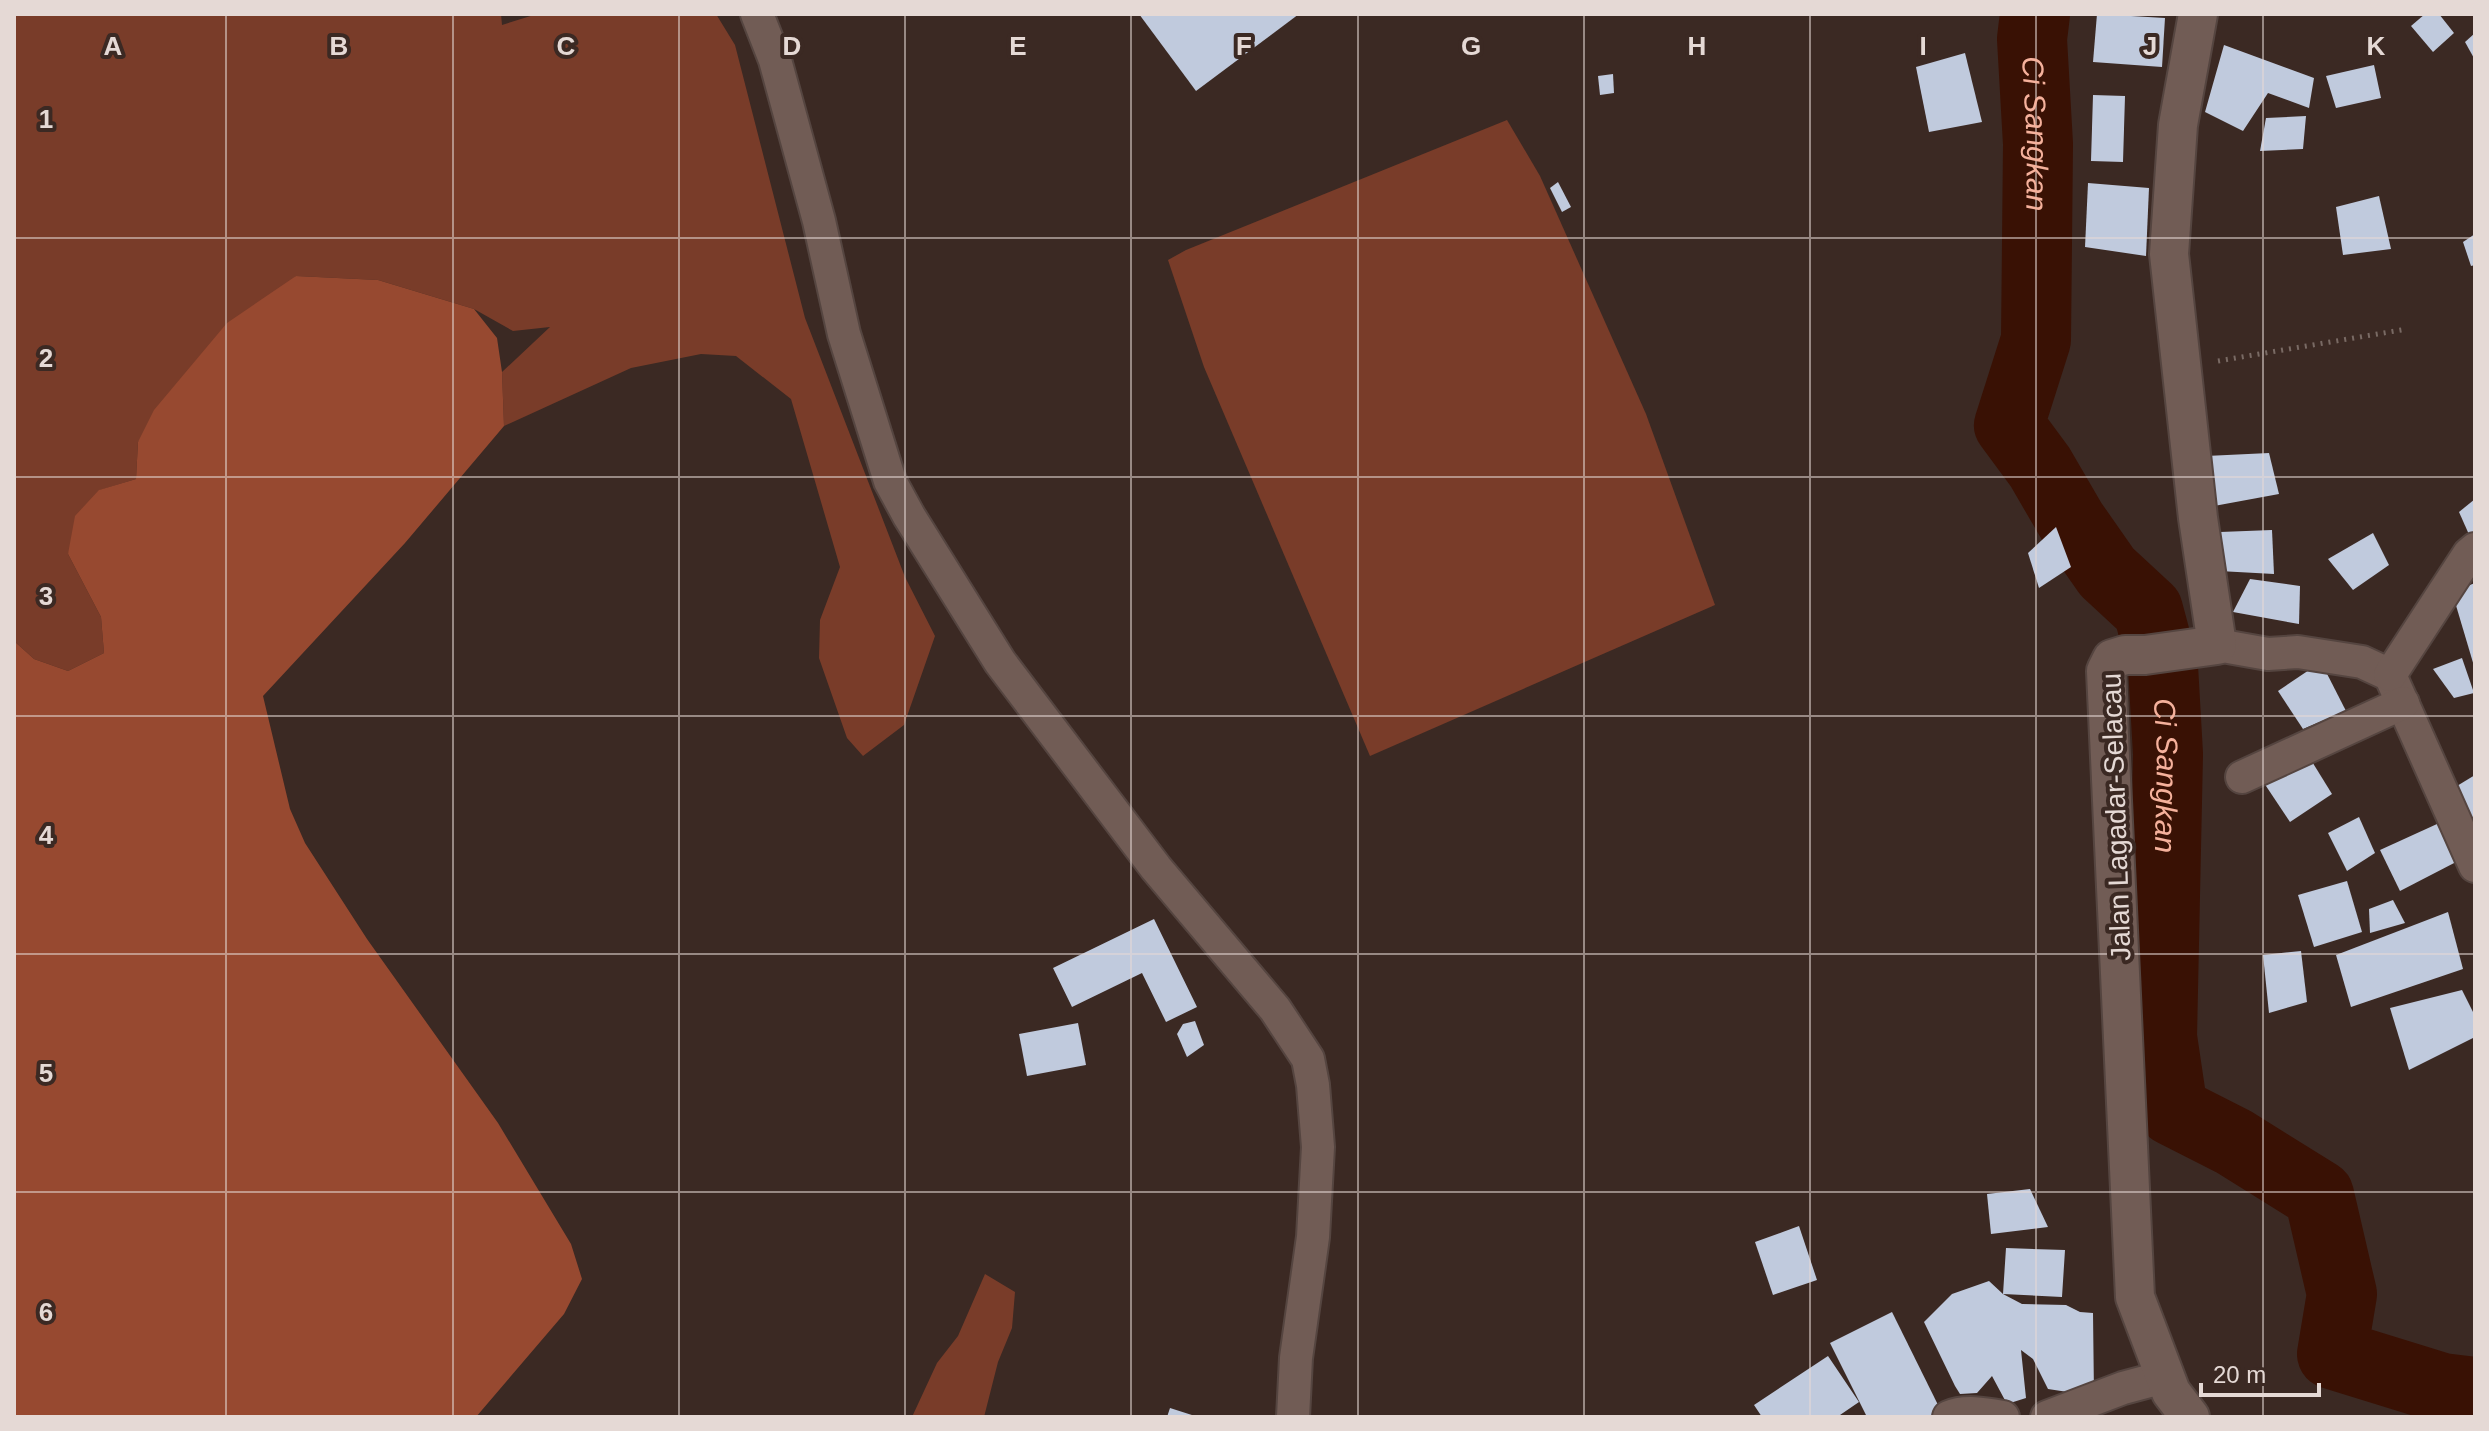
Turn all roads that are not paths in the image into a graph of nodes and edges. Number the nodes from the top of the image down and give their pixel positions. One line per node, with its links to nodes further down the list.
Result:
1 (757, 14): 9 (street)
2 (2198, 14): 4 (street)
3 (2475, 549): 5 (street)
4 (2210, 646): 5 (street); 8 (street, Jalan Lagadar-Selacau)
5 (2397, 689): 6 (street); 7 (street)
6 (2242, 777)
7 (2475, 866)
8 (2145, 1382): 12 (street); 13 (street, Jalan Lagadar-Selacau)
9 (1293, 1417)
10 (1949, 1417): 11 (street)
11 (2003, 1417)
12 (2047, 1417)
13 (2190, 1417)

